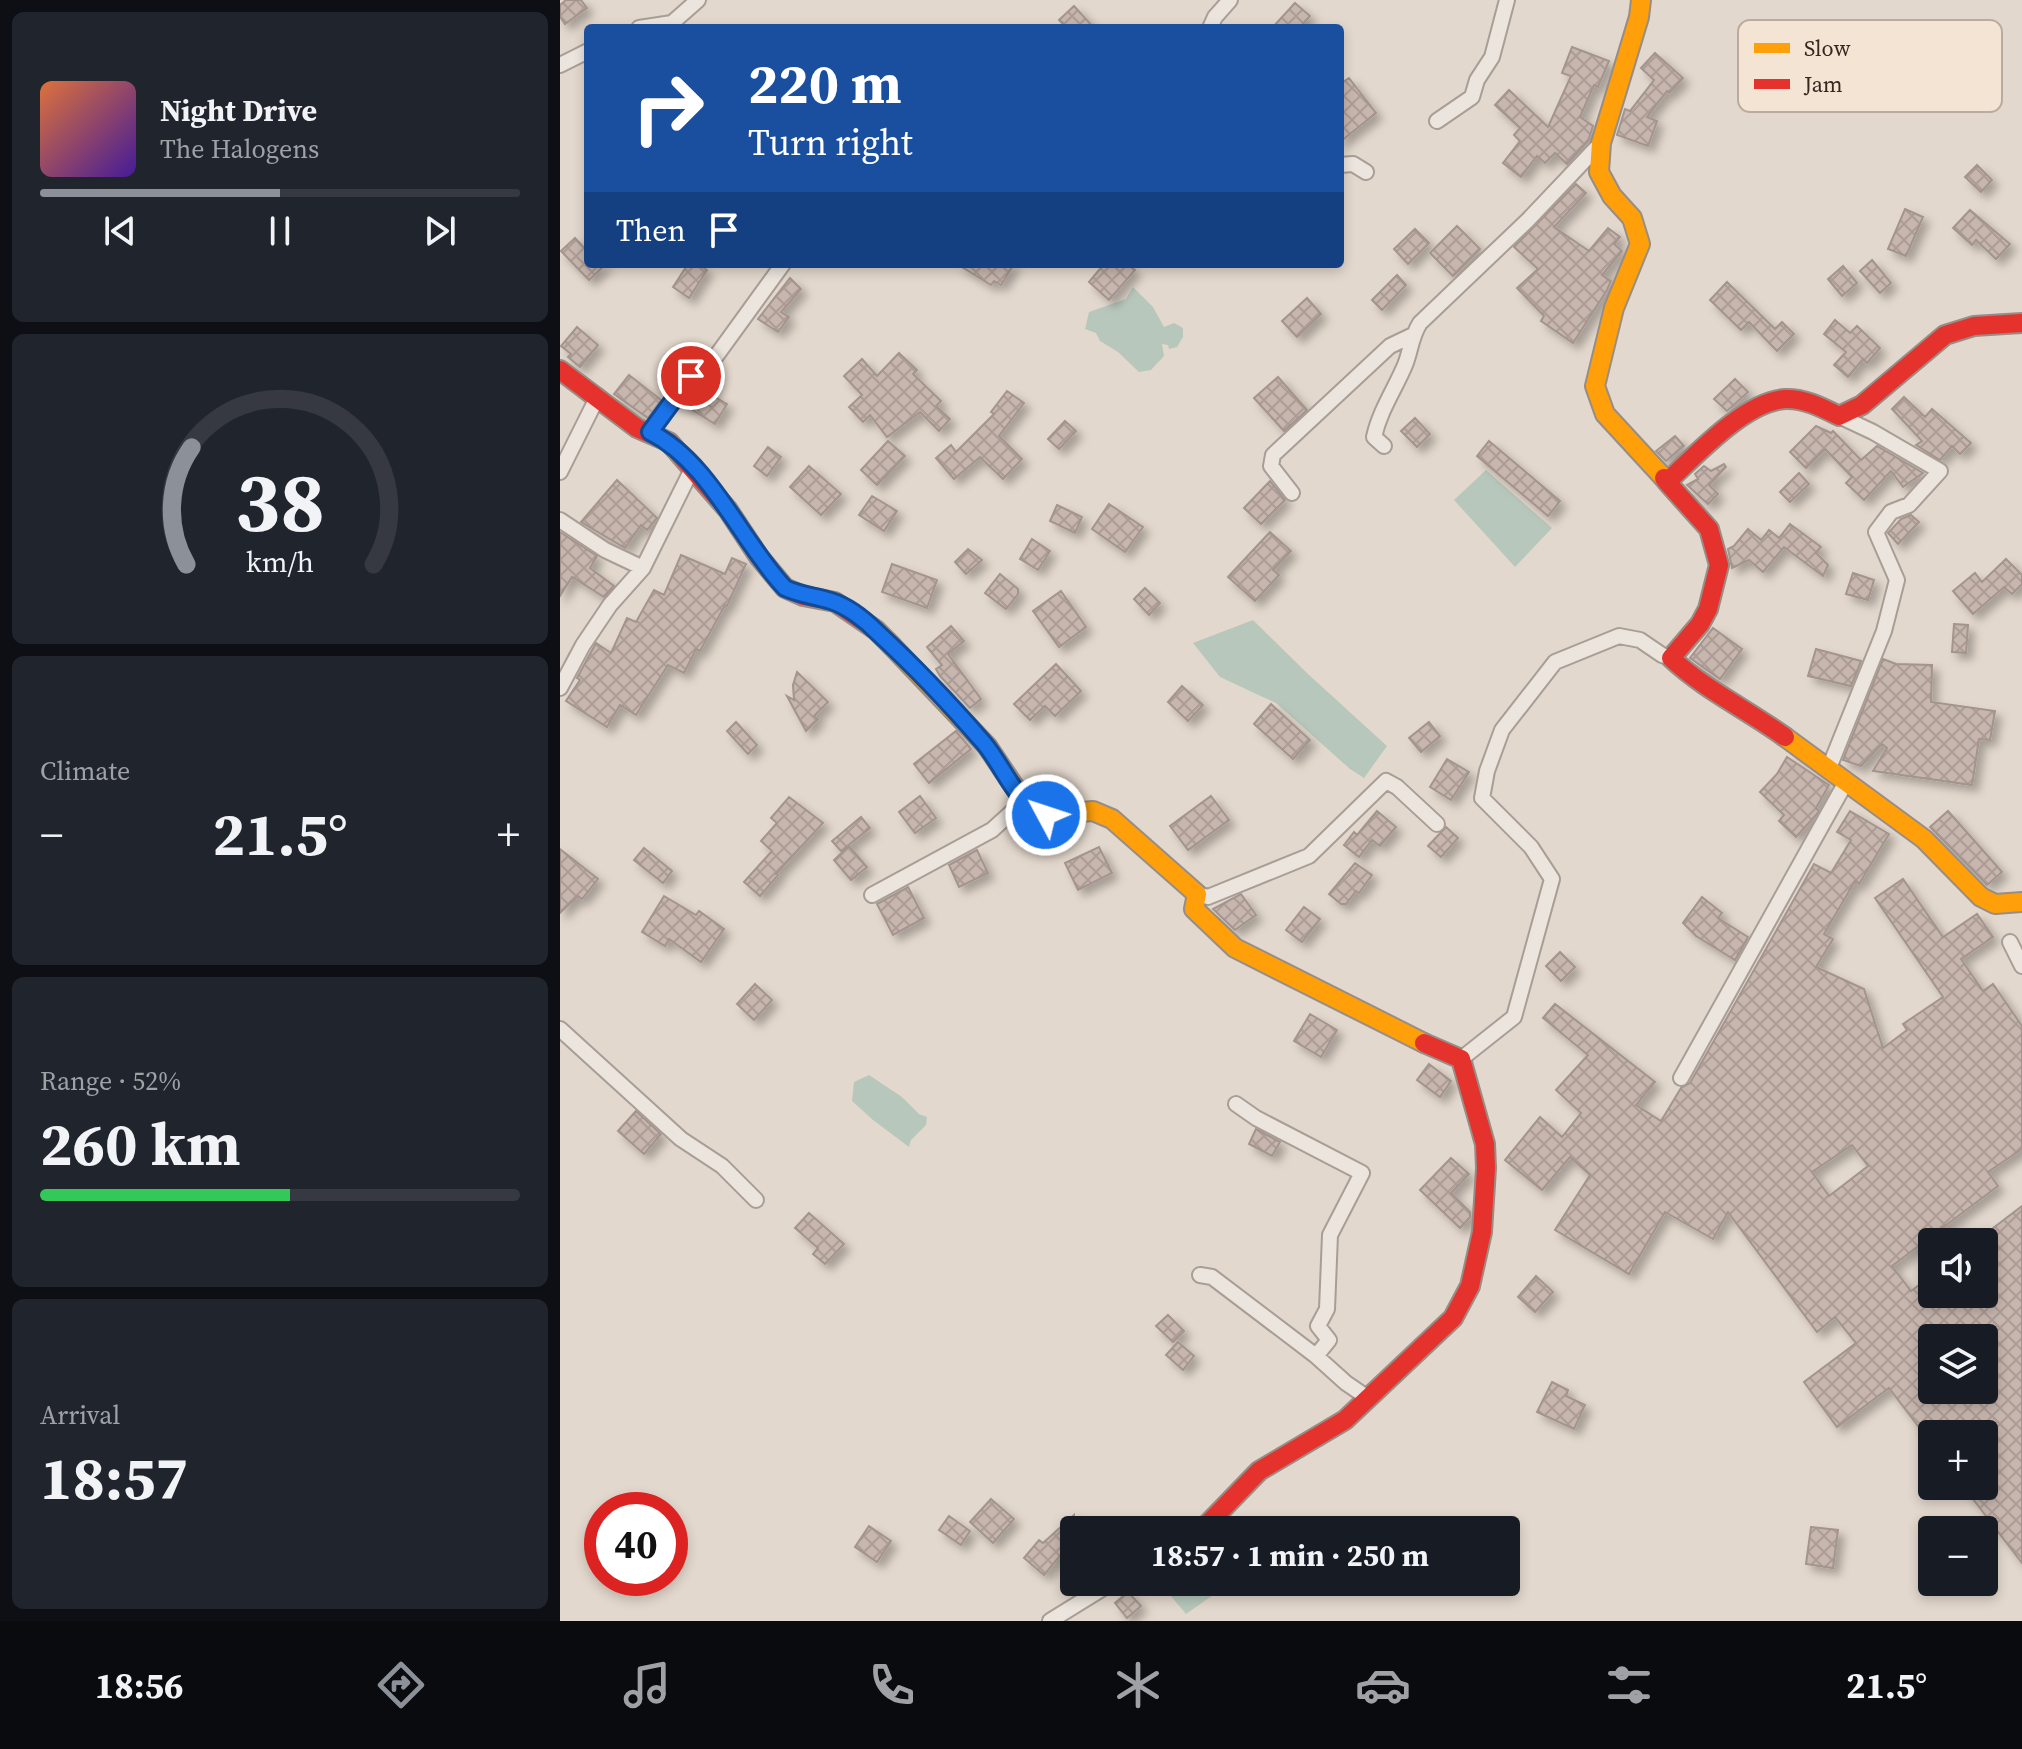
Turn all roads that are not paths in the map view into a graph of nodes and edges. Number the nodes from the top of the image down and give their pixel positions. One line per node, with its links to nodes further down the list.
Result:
1 (698, 0): 5 (street)
2 (1230, 0): 6 (street)
3 (1507, 0): 9 (street)
4 (1641, 0): 10 (street)
5 (665, 24)
6 (1212, 24)
7 (584, 53): 8 (street)
8 (560, 65)
9 (1437, 121)
10 (1601, 143): 15 (street); 23 (street)
11 (1344, 165): 12 (street)
12 (1366, 172)
13 (780, 268): 19 (street)
14 (2022, 323): 18 (street)
15 (1411, 336): 20 (street); 24 (street)
16 (560, 370): 17 (street)
17 (598, 396): 19 (street); 22 (street)
18 (1839, 416): 23 (street); 29 (street)
19 (650, 432): 21 (street)
20 (1384, 446)
21 (693, 467): 26 (street); 31 (street)
22 (560, 472)
23 (1667, 482): 27 (street)
24 (1292, 493)
25 (560, 520): 26 (street)
26 (643, 568): 28 (street)
27 (1671, 658): 29 (street); 39 (street)
28 (560, 688)
29 (1829, 768): 30 (street)
30 (1846, 782): 35 (street); 40 (street)
31 (1024, 801): 33 (street); 34 (street)
32 (1437, 824): 33 (street)
33 (1197, 894): 39 (street)
34 (872, 895)
35 (2022, 902)
36 (2010, 942): 37 (street)
37 (2022, 966)
38 (560, 1029): 42 (street)
39 (1461, 1059): 45 (street)
40 (1681, 1078)
41 (1236, 1104): 44 (street)
42 (756, 1200)
43 (1200, 1275): 44 (street)
44 (1316, 1356): 45 (street)
45 (1368, 1398): 46 (street)
46 (1216, 1516)
47 (1090, 1596): 48 (street)
48 (1050, 1621)

